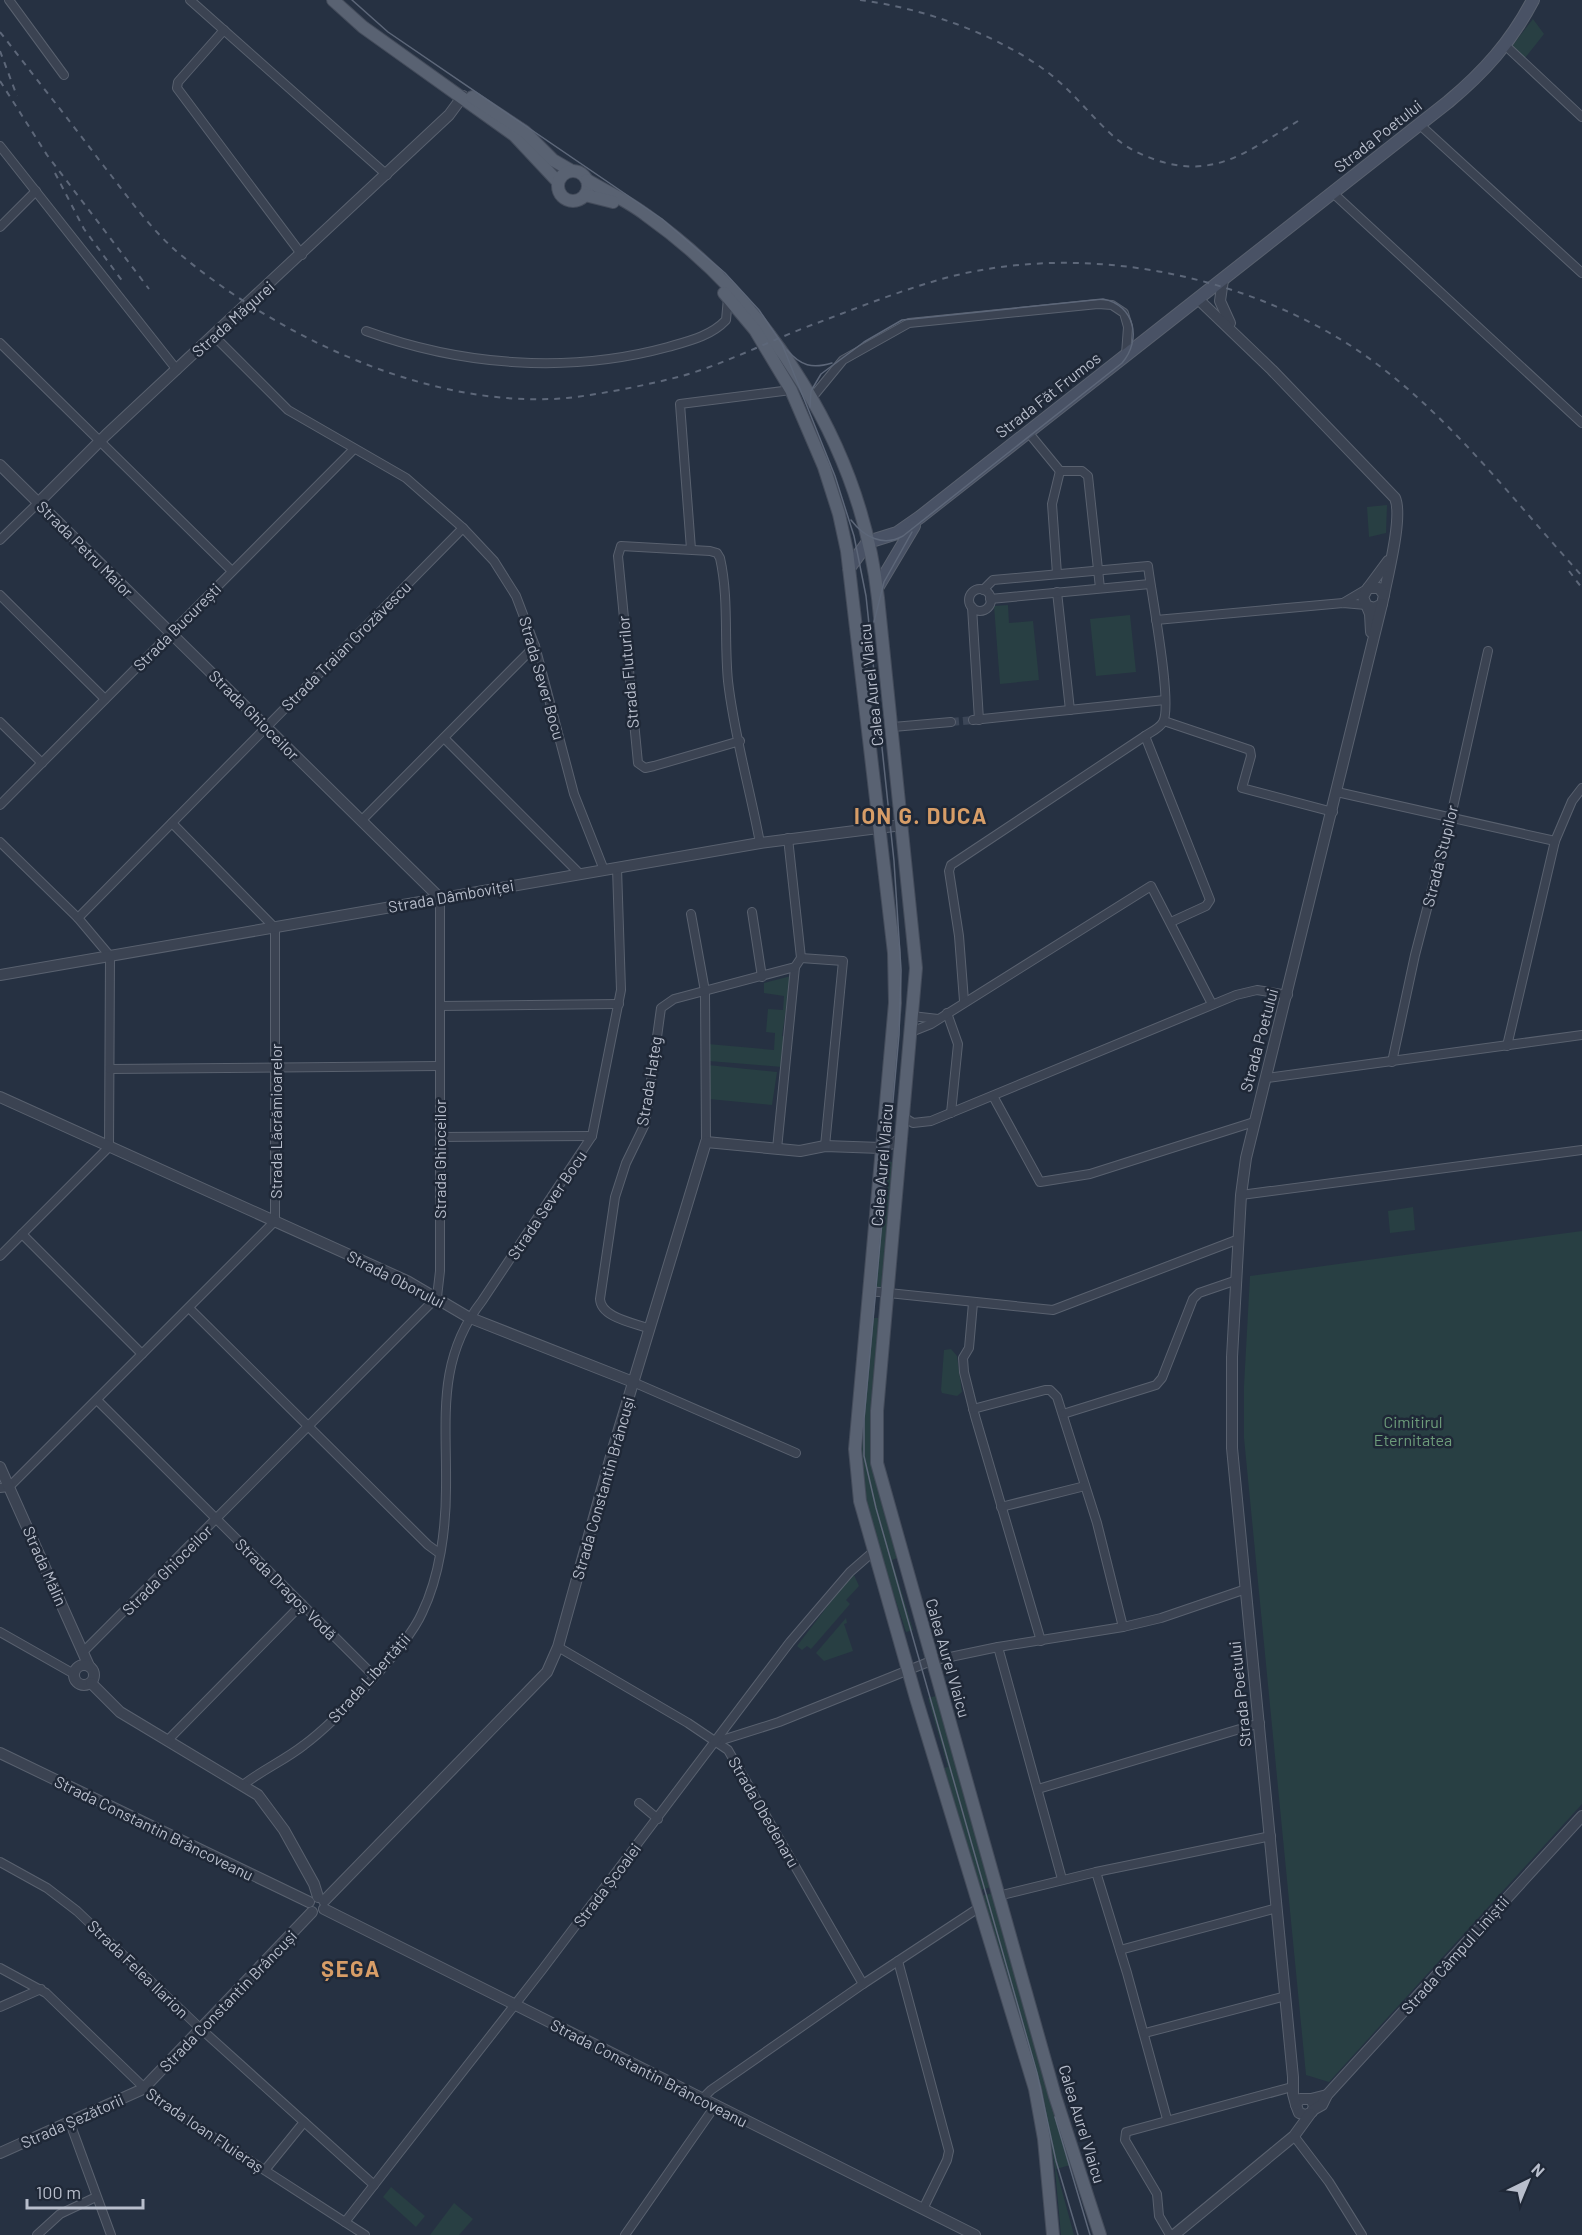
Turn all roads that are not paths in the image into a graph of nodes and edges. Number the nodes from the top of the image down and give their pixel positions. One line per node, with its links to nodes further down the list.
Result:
1 (9, 0): 7 (street)
2 (190, 0): 5 (street)
3 (1533, 0): 6 (main road, Strada Poetului)
4 (341, 3): 8 (main road, Calea Aurel Vlaicu)
5 (224, 30): 13 (street); 20 (street)
6 (1506, 46): 9 (street); 10 (main road, Strada Poetului)
7 (64, 75)
8 (463, 96): 12 (main road, Calea Aurel Vlaicu); 13 (street, Strada Măgurei); 15 (main road, Calea Aurel Vlaicu)
9 (1582, 117)
10 (1420, 125): 17 (main road, Strada Poetului); 21 (street)
11 (0, 146): 16 (street)
12 (572, 171): 14 (main road, Calea Aurel Vlaicu); 15 (main road)
13 (387, 175): 20 (street, Strada Măgurei)
14 (587, 180): 18 (main road); 34 (main road, Calea Aurel Vlaicu)
15 (558, 182): 18 (main road, Calea Aurel Vlaicu)
16 (36, 191): 19 (street); 32 (street)
17 (1333, 192): 22 (main road, Strada Poetului); 35 (street)
18 (585, 195): 23 (main road, Calea Aurel Vlaicu)
19 (0, 227)
20 (302, 255): 28 (street, Strada Măgurei)
21 (1582, 273)
22 (1223, 280): 24 (main road, Strada Poetului); 29 (street, Strada Poetului)
23 (728, 298): 25 (street); 26 (main road, Calea Aurel Vlaicu)
24 (1198, 299): 29 (street, Strada Poetului); 31 (main road, Strada Făt Frumos)
25 (726, 320): 26 (street); 27 (street)
26 (747, 320): 33 (main road, Calea Aurel Vlaicu)
27 (366, 331)
28 (214, 336): 32 (street, Strada Măgurei); 38 (street, Strada Sever Bocu)
29 (1240, 338): 47 (street, Strada Poetului)
30 (0, 343): 37 (street)
31 (1126, 354): 34 (street); 36 (main road, Strada Făt Frumos)
32 (177, 370): 37 (street, Strada Măgurei)
33 (791, 390): 46 (street); 48 (main road, Calea Aurel Vlaicu)
34 (811, 399): 45 (main road, Calea Aurel Vlaicu)
35 (1582, 423)
36 (1028, 432): 40 (street); 42 (main road, Strada Făt Frumos)
37 (100, 441): 41 (street, Strada Măgurei); 50 (street)
38 (354, 449): 43 (street, Strada Sever Bocu); 50 (street, Strada București)
39 (0, 465): 41 (street, Strada Petru Maior)
40 (1060, 471): 49 (street); 51 (street)
41 (38, 503): 44 (street, Strada Măgurei); 65 (street, Strada Petru Maior)
42 (920, 517): 45 (main road, Strada Făt Frumos); 53 (main road, Strada Făt Frumos)
43 (463, 528): 67 (street, Strada Sever Bocu); 75 (street, Strada Traian Grozăvescu)
44 (0, 540)
45 (868, 542): 48 (main road); 53 (main road, Calea Aurel Vlaicu)
46 (691, 549): 79 (street, Strada Fluturilor); 79 (street, Strada Fluturilor)
47 (1390, 558): 55 (street, Strada Poetului); 60 (street, Strada Poetului)
48 (849, 568): 89 (main road, Calea Aurel Vlaicu)
49 (1098, 570): 51 (street); 52 (street); 54 (street)
50 (232, 571): 65 (street, Strada București)
51 (1058, 574): 56 (street)
52 (1150, 584): 54 (street); 64 (street)
53 (877, 588): 76 (main road, Calea Aurel Vlaicu)
54 (1100, 588): 57 (street)
55 (1367, 589): 60 (street); 61 (street); 62 (street, Strada Poetului)
56 (983, 590): 59 (street); 63 (street)
57 (1057, 592): 59 (street); 71 (street)
58 (0, 595): 69 (street)
59 (990, 598): 63 (street)
60 (1383, 600): 62 (street); 66 (street, Strada Poetului)
61 (1343, 603): 62 (street); 64 (street)
62 (1367, 606): 66 (street, Strada Poetului)
63 (972, 607): 71 (street)
64 (1156, 620): 70 (street)
65 (171, 633): 69 (street, Strada București); 75 (street, Strada Ghioceilor)
66 (1372, 642): 82 (street, Strada Poetului)
67 (535, 646): 78 (street); 95 (street, Strada Sever Bocu)
68 (1488, 651): 85 (street, Strada Stupilor)
69 (105, 699): 80 (street, Strada București)
70 (1164, 700): 71 (street); 72 (street)
71 (1070, 710)
72 (1164, 721): 77 (street); 84 (street)
73 (0, 722): 80 (street)
74 (951, 722): 76 (street)
75 (267, 727): 86 (street, Strada Ghioceilor); 87 (street, Strada Traian Grozăvescu)
76 (893, 727): 88 (main road, Calea Aurel Vlaicu)
77 (1145, 736): 101 (street); 110 (street)
78 (444, 738): 86 (street); 96 (street)
79 (740, 741): 93 (street)
80 (42, 763): 83 (street, Strada București)
81 (1582, 788): 91 (street)
82 (1337, 792): 84 (street, Strada Poetului); 85 (street)
83 (0, 806)
84 (1333, 812): 109 (street, Strada Poetului)
85 (1451, 816): 91 (street); 120 (street, Strada Stupilor)
86 (361, 821): 97 (street, Strada Ghioceilor)
87 (172, 823): 100 (street, Strada Traian Grozăvescu); 102 (street)
88 (902, 825): 89 (street, Strada Dâmboviței); 115 (main road, Calea Aurel Vlaicu)
89 (878, 827): 90 (street, Strada Dâmboviței); 137 (main road, Calea Aurel Vlaicu)
90 (788, 838): 93 (street, Strada Dâmboviței); 104 (street)
91 (1555, 840): 119 (street)
92 (0, 842): 100 (street)
93 (760, 843): 94 (street, Strada Dâmboviței)
94 (617, 868): 95 (street, Strada Dâmboviței); 111 (street, Strada Sever Bocu)
95 (604, 870): 96 (street, Strada Dâmboviței)
96 (580, 874): 97 (street, Strada Dâmboviței)
97 (440, 898): 102 (street, Strada Dâmboviței); 113 (street, Strada Ghioceilor)
98 (752, 912): 107 (street)
99 (691, 914): 108 (street, Strada Constantin Brâncuși)
100 (78, 918): 103 (street)
101 (1171, 922): 110 (street); 112 (street)
102 (275, 928): 103 (street, Strada Dâmboviței); 123 (street, Strada Lăcrămioarelor)
103 (110, 956): 106 (street, Strada Dâmboviței); 122 (street)
104 (801, 958): 105 (street); 135 (street)
105 (795, 968): 107 (street, Strada Hațeg); 138 (street)
106 (0, 975)
107 (762, 977): 108 (street, Strada Hațeg)
108 (705, 991): 134 (street, Strada Constantin Brâncuși); 152 (street, Strada Hațeg)
109 (1288, 995): 112 (street); 124 (street, Strada Poetului)
110 (964, 1001): 114 (street)
111 (619, 1004): 113 (street); 131 (street, Strada Sever Bocu)
112 (1212, 1004): 125 (street)
113 (440, 1006): 121 (street, Strada Ghioceilor)
114 (947, 1013): 116 (street); 127 (street)
115 (912, 1016): 116 (street); 117 (main road, Calea Aurel Vlaicu)
116 (938, 1019): 117 (street)
117 (911, 1032): 128 (main road, Calea Aurel Vlaicu)
118 (1582, 1035): 119 (street)
119 (1507, 1046): 120 (street)
120 (1392, 1062): 124 (street)
121 (439, 1066): 123 (street); 132 (street, Strada Ghioceilor)
122 (110, 1069): 123 (street); 136 (street)
123 (277, 1069): 141 (street, Strada Lăcrămioarelor)
124 (1267, 1078): 130 (street, Strada Poetului)
125 (993, 1096): 127 (street); 130 (street)
126 (0, 1097): 136 (street, Strada Oborului)
127 (951, 1113): 129 (street)
128 (902, 1116): 129 (street); 133 (main road, Calea Aurel Vlaicu)
129 (931, 1121): 133 (street)
130 (1254, 1122): 140 (street, Strada Poetului)
131 (592, 1136): 132 (street); 151 (street, Strada Sever Bocu)
132 (440, 1137): 148 (street, Strada Ghioceilor)
133 (900, 1140): 137 (street); 147 (main road, Calea Aurel Vlaicu)
134 (706, 1142): 138 (street); 152 (street, Strada Constantin Brâncuși)
135 (825, 1146): 137 (street); 138 (street)
136 (109, 1147): 141 (street, Strada Oborului); 142 (street)
137 (881, 1148): 146 (main road, Calea Aurel Vlaicu)
138 (777, 1149)
139 (1582, 1150): 140 (street)
140 (1241, 1195): 143 (street, Strada Poetului)
141 (275, 1221): 148 (street, Strada Oborului); 150 (street, Strada Lăcrămioarelor)
142 (22, 1234): 144 (street); 153 (street)
143 (1239, 1239): 145 (street, Strada Poetului); 149 (street)
144 (0, 1256)
145 (1237, 1280): 157 (street); 167 (street, Strada Poetului)
146 (869, 1291): 147 (street); 165 (main road, Calea Aurel Vlaicu)
147 (887, 1293): 149 (street); 175 (main road, Calea Aurel Vlaicu)
148 (437, 1297): 151 (street, Strada Oborului); 158 (street, Strada Ghioceilor)
149 (973, 1303): 156 (street)
150 (189, 1308): 153 (street, Strada Lăcrămioarelor); 158 (street)
151 (468, 1317): 154 (street, Strada Oborului); 166 (street, Strada Libertății)
152 (651, 1329): 154 (street, Strada Constantin Brâncuși)
153 (142, 1354): 155 (street, Strada Lăcrămioarelor)
154 (633, 1382): 159 (street, Strada Oborului); 172 (street, Strada Constantin Brâncuși)
155 (97, 1400): 162 (street, Strada Lăcrămioarelor); 164 (street, Strada Dragoș Vodă)
156 (973, 1409): 157 (street); 163 (street)
157 (1063, 1414): 161 (street)
158 (307, 1427): 164 (street, Strada Ghioceilor); 166 (street)
159 (796, 1453)
160 (0, 1467): 162 (street, Strada Mălin)
161 (1084, 1485): 163 (street); 169 (street)
162 (5, 1487): 174 (street, Strada Mălin)
163 (1001, 1507): 171 (street)
164 (217, 1520): 168 (street, Strada Dragoș Vodă); 174 (street, Strada Ghioceilor)
165 (874, 1551): 177 (main road, Calea Aurel Vlaicu); 183 (street, Strada Școalei)
166 (439, 1553): 179 (street, Strada Libertății)
167 (1246, 1589): 169 (street); 181 (street, Strada Poetului)
168 (302, 1604): 179 (street, Strada Dragoș Vodă); 182 (street)
169 (1123, 1627): 171 (street)
170 (0, 1632): 178 (street)
171 (1041, 1641): 173 (street)
172 (558, 1647): 183 (street, Strada Obedenaru); 195 (street, Strada Constantin Brâncuși)
173 (998, 1647): 175 (street); 186 (street)
174 (84, 1651): 176 (street, Strada Mălin)
175 (931, 1661): 177 (street); 194 (main road, Calea Aurel Vlaicu)
176 (88, 1666): 178 (street); 180 (street)
177 (908, 1669): 183 (street); 196 (main road, Calea Aurel Vlaicu)
178 (74, 1674): 180 (street)
179 (374, 1676): 185 (street, Strada Libertății)
180 (91, 1683): 182 (street)
181 (1260, 1723): 186 (street); 190 (street, Strada Poetului)
182 (167, 1741): 185 (street)
183 (718, 1742): 189 (street, Strada Școalei); 201 (street, Strada Obedenaru)
184 (0, 1753): 195 (street, Strada Constantin Brâncoveanu)
185 (243, 1785): 195 (street)
186 (1038, 1789): 193 (street)
187 (639, 1803): 189 (street)
188 (1582, 1816): 211 (street, Strada Câmpul Liniștii)
189 (658, 1819): 204 (street, Strada Școalei)
190 (1271, 1836): 192 (street); 197 (street, Strada Poetului)
191 (0, 1862): 206 (street, Strada Felea Ilarion)
192 (1096, 1872): 193 (street); 198 (street)
193 (1062, 1880): 194 (street)
194 (998, 1896): 230 (main road, Calea Aurel Vlaicu)
195 (317, 1904): 204 (street, Strada Constantin Brâncoveanu); 206 (street, Strada Constantin Brâncuși)
196 (980, 1907): 199 (street); 229 (main road, Calea Aurel Vlaicu)
197 (1277, 1908): 198 (street); 203 (street, Strada Poetului)
198 (1120, 1950): 207 (street)
199 (898, 1961): 201 (street); 222 (street)
200 (0, 1968): 202 (street, Strada Ioan Fluieraș)
201 (863, 1984): 210 (street)
202 (41, 1989): 205 (street); 209 (street, Strada Ioan Fluieraș)
203 (1286, 1996): 207 (street); 208 (street, Strada Poetului)
204 (514, 2006): 210 (street, Strada Constantin Brâncoveanu); 220 (street, Strada Școalei)
205 (0, 2007)
206 (201, 2029): 209 (street, Strada Constantin Brâncuși); 215 (street, Strada Felea Ilarion)
207 (1144, 2033): 214 (street)
208 (1293, 2082): 211 (street); 213 (street, Strada Poetului); 214 (street)
209 (143, 2089): 216 (street, Strada Șezătorii); 219 (street, Strada Ioan Fluieraș)
210 (702, 2099): 212 (street, Strada Constantin Brâncoveanu)
211 (1310, 2105): 213 (street); 213 (street); 217 (street)
212 (715, 2106): 222 (street, Strada Constantin Brâncoveanu); 227 (street)
213 (1296, 2107): 217 (street, Strada Poetului)
214 (1167, 2119): 231 (street)
215 (304, 2122): 219 (street); 220 (street, Strada Felea Ilarion)
216 (70, 2123): 218 (street, Strada Șezătorii); 221 (street)
217 (1295, 2136): 231 (street); 232 (street)
218 (0, 2153)
219 (265, 2170): 223 (street, Strada Ioan Fluieraș)
220 (374, 2185): 223 (street, Strada Școalei)
221 (96, 2197): 224 (street); 225 (street)
222 (923, 2209): 228 (street, Strada Constantin Brâncoveanu)
223 (345, 2222): 226 (street, Strada Ioan Fluieraș)
224 (38, 2235)
225 (111, 2235)
226 (365, 2235)
227 (625, 2235)
228 (975, 2235)
229 (1053, 2235)
230 (1100, 2235)
231 (1172, 2235)
232 (1362, 2235)

